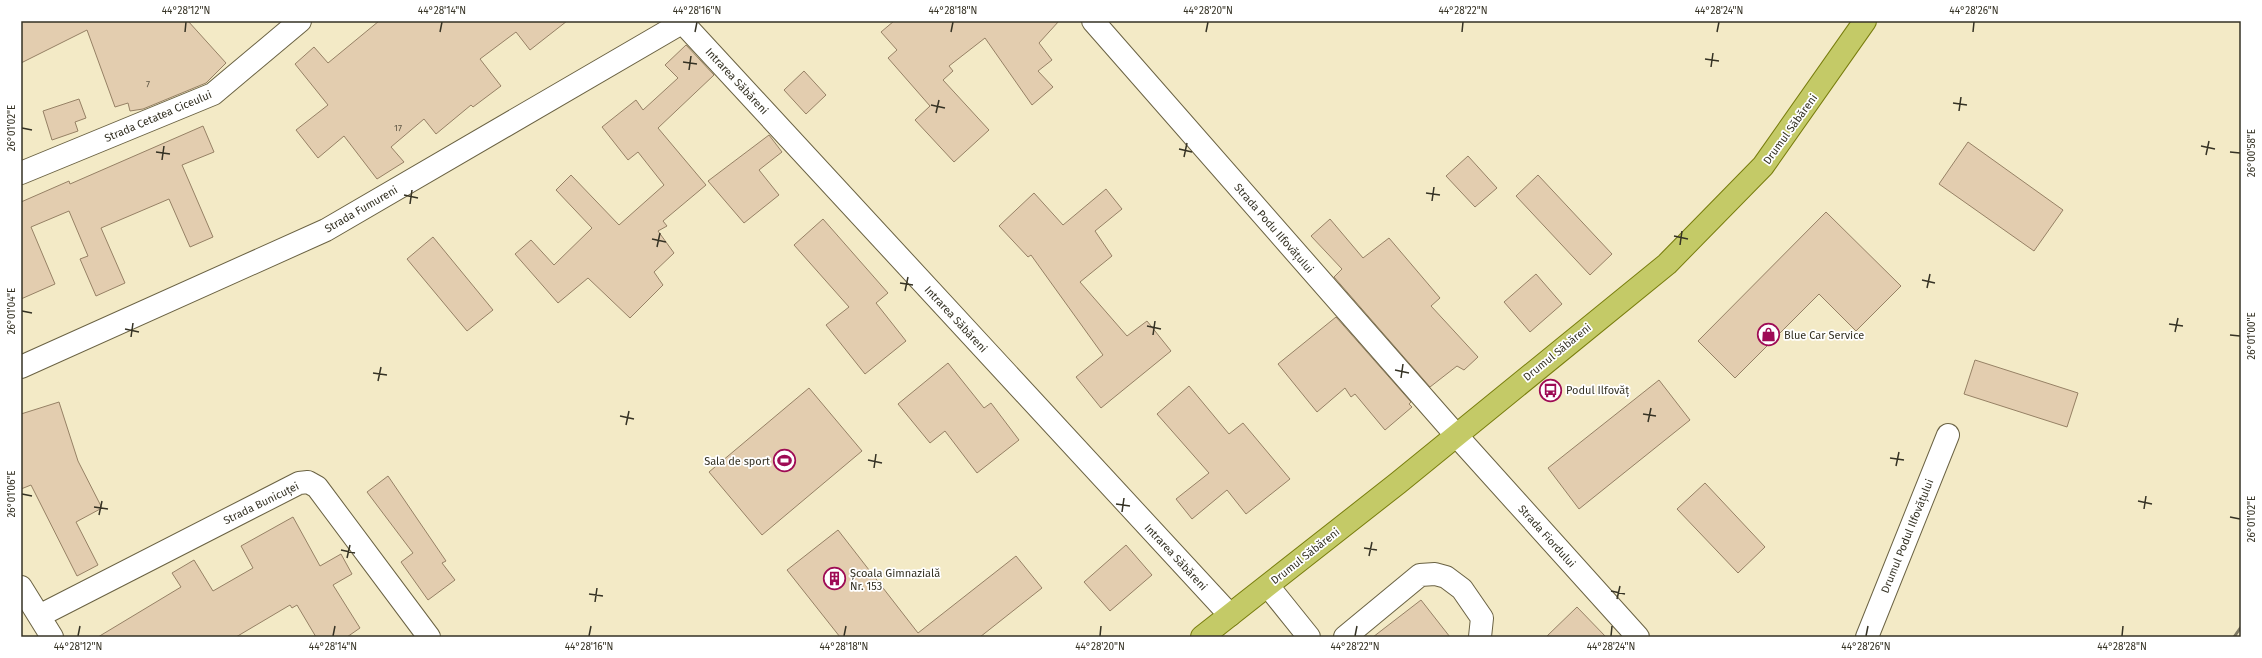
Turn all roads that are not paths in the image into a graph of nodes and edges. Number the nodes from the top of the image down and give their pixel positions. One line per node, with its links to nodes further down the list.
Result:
1 (300, 21): 5 (street, Strada Cetatea Ciceului)
2 (1092, 21): 7 (street, Strada Podu Ilfovățului)
3 (1865, 21): 7 (main road, Drumul Săbăreni)
4 (684, 22): 6 (street, Strada Fumureni); 11 (street, Intrarea Săbăreni)
5 (21, 173)
6 (21, 367)
7 (1456, 435): 9 (main road, Drumul Săbăreni); 19 (street, Strada Fiordului)
8 (1948, 435): 20 (street, Drumul Podul Ilfovățului)
9 (1268, 586): 11 (main road, Drumul Săbăreni); 16 (street)
10 (21, 587): 12 (street)
11 (1230, 615): 15 (main road, Drumul Săbăreni)
12 (39, 616): 13 (street); 14 (street, Strada Bunicuței)
13 (52, 637)
14 (428, 637)
15 (1202, 637)
16 (1309, 637)
17 (1344, 637): 18 (street)
18 (1480, 637)
19 (1638, 637)
20 (1867, 637)

